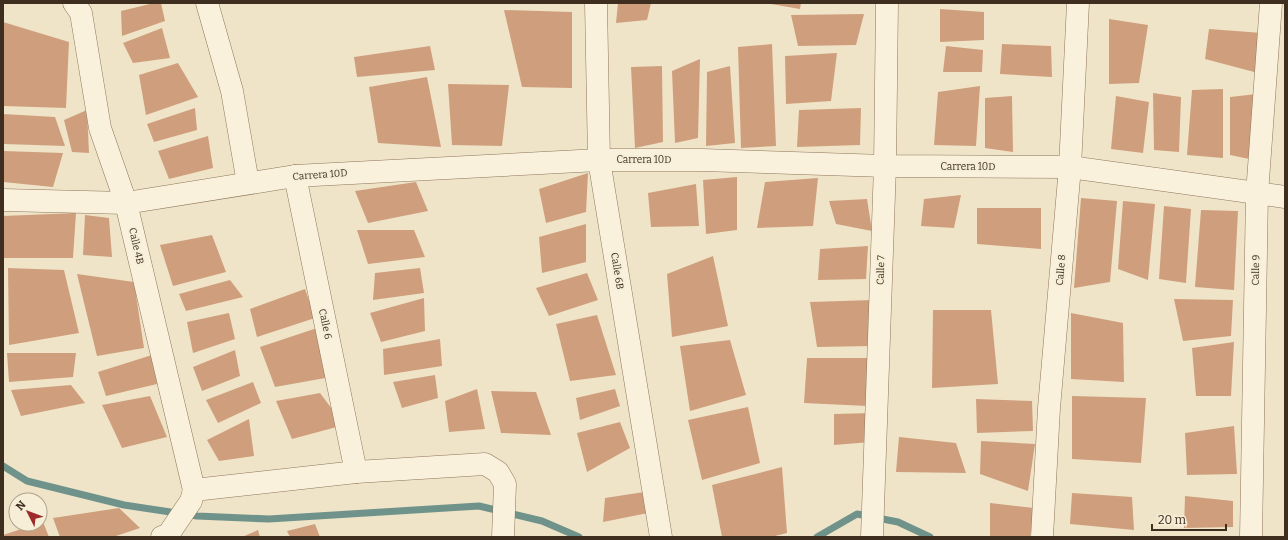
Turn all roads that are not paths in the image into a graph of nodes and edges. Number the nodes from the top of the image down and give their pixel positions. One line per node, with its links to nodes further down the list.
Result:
1 (74, 3): 15 (street, Calle 4B)
2 (207, 3): 11 (street)
3 (596, 3): 7 (street, Calle 6B)
4 (888, 3): 8 (street, Calle 7)
5 (1078, 3): 9 (street, Calle 8)
6 (1271, 3): 12 (street, Calle 9)
7 (599, 160): 8 (street, Carrera 10D); 10 (street, Carrera 10D); 21 (street, Calle 6B)
8 (884, 166): 9 (street, Carrera 10D); 19 (street, Calle 7)
9 (1070, 167): 12 (street, Carrera 10D); 22 (street, Calle 8)
10 (295, 176): 11 (street, Carrera 10D); 16 (street, Calle 6)
11 (248, 183): 15 (street, Carrera 10D)
12 (1257, 194): 13 (street, Carrera 10D); 23 (street, Calle 9)
13 (1285, 197)
14 (3, 200): 15 (street, Carrera 10D)
15 (126, 203): 17 (street, Calle 4B)
16 (356, 472): 17 (street); 18 (street)
17 (192, 496): 20 (street)
18 (503, 534)
19 (872, 535)
20 (165, 536)
21 (661, 537)
22 (1042, 537)
23 (1251, 537)

